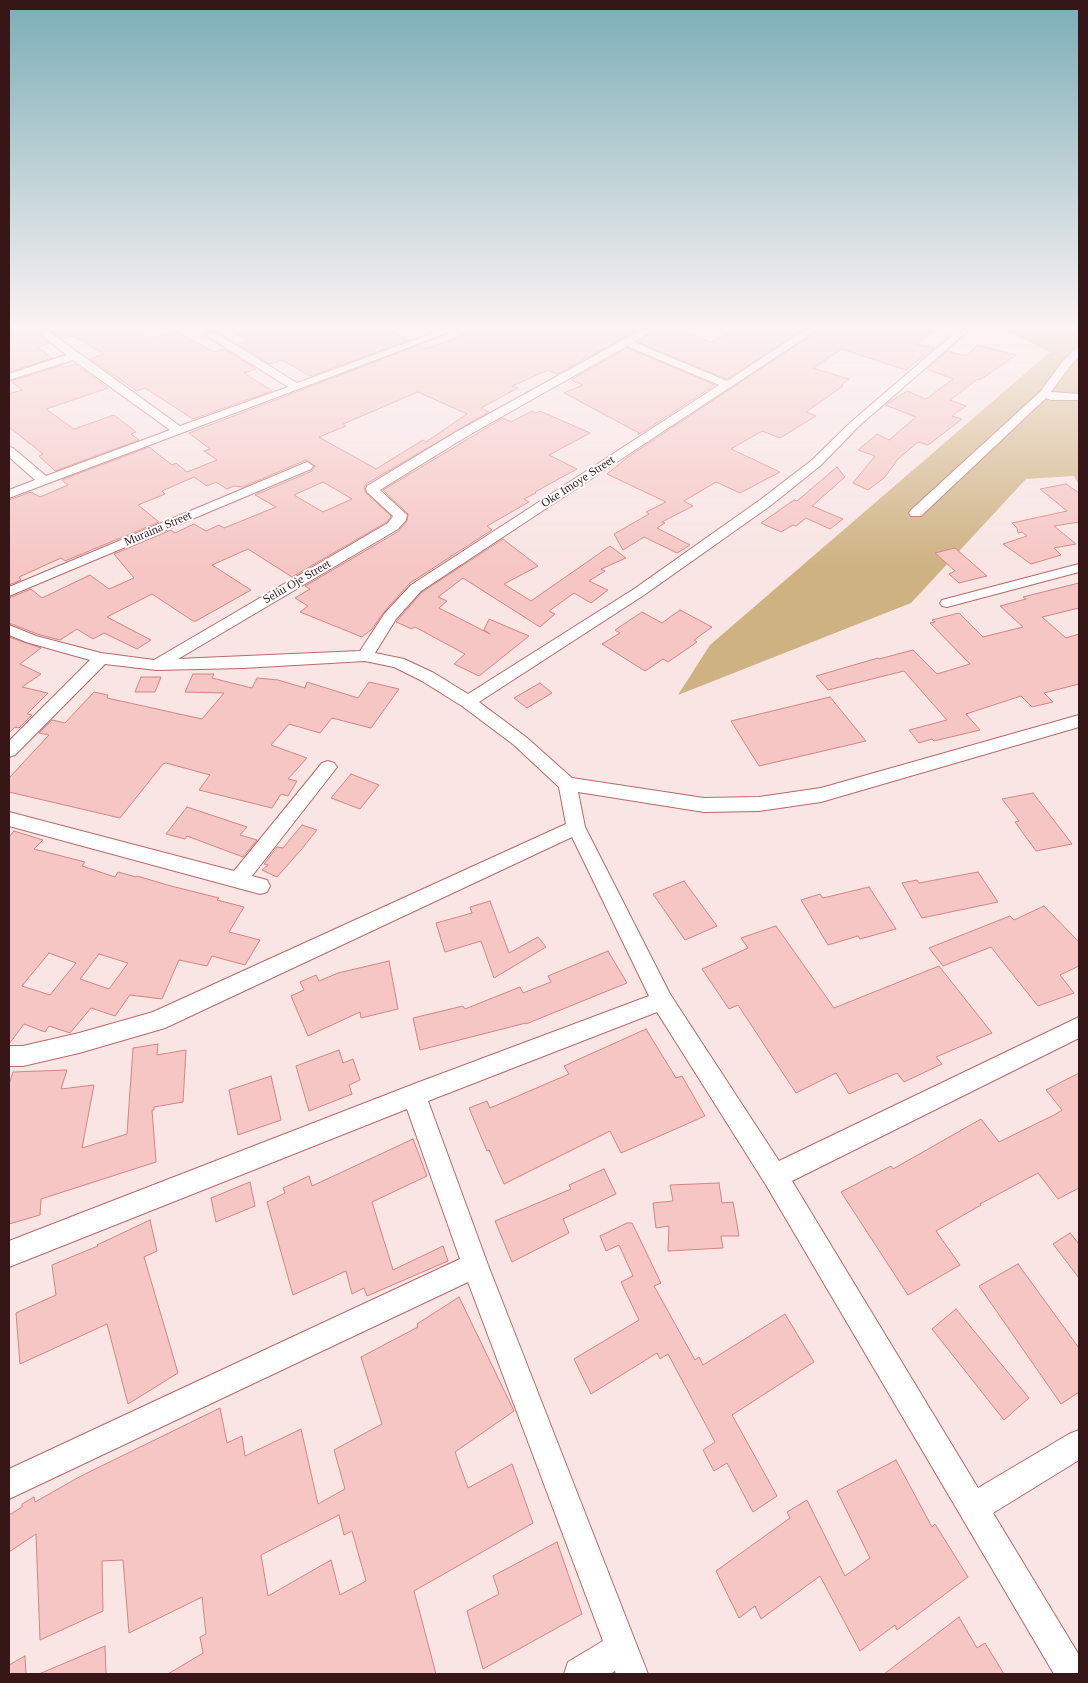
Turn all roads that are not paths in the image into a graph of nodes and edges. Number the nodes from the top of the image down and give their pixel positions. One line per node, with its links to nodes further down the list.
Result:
1 (148, 409): 7 (street)
2 (239, 409): 7 (street)
3 (507, 409): 19 (street, Seliu Oje Street)
4 (692, 409): 17 (street, Oke Imoye Street)
5 (873, 409): 20 (street)
6 (1029, 409): 12 (street)
7 (179, 431): 10 (street)
8 (9, 451): 10 (street)
9 (307, 466): 14 (street, Muraina Street)
10 (44, 481): 11 (street)
11 (9, 494)
12 (916, 513)
13 (1079, 568): 15 (street)
14 (9, 592)
15 (946, 603)
16 (9, 630): 18 (street)
17 (365, 656): 19 (street); 20 (street)
18 (101, 658): 19 (street); 22 (street)
19 (156, 665)
20 (468, 702): 24 (street)
21 (1079, 721): 24 (street)
22 (9, 751)
23 (328, 767): 27 (street)
24 (567, 784): 26 (street)
25 (9, 819): 27 (street)
26 (576, 827): 29 (street); 31 (street)
27 (238, 880): 28 (street)
28 (260, 886)
29 (662, 1001): 32 (street); 33 (street)
30 (1079, 1027): 33 (street)
31 (9, 1056)
32 (414, 1094): 34 (street); 35 (street)
33 (775, 1176): 38 (street)
34 (9, 1254)
35 (475, 1265): 37 (street); 39 (street)
36 (1079, 1444): 38 (street)
37 (9, 1484)
38 (972, 1509): 41 (street)
39 (627, 1661): 40 (street)
40 (580, 1674)
41 (1072, 1674)

